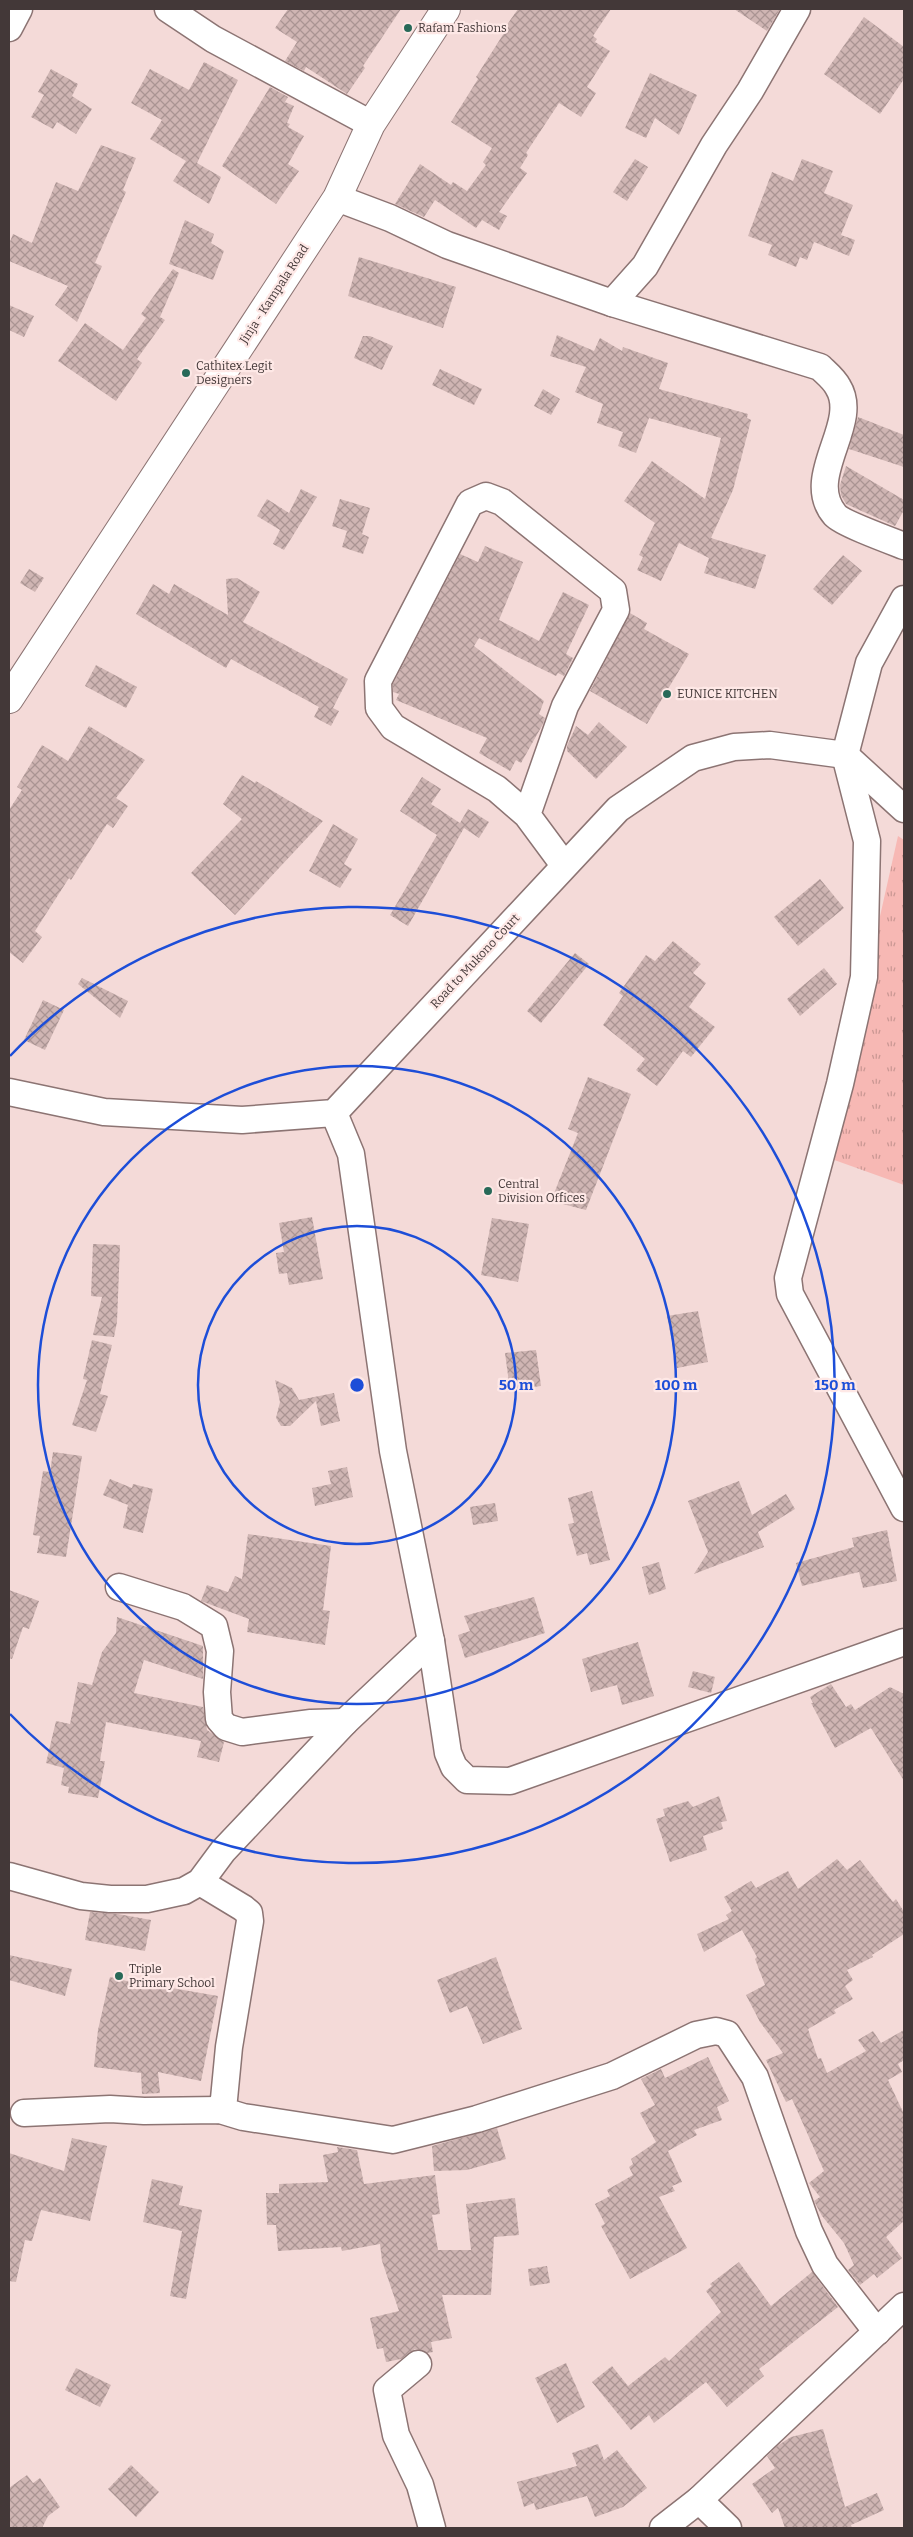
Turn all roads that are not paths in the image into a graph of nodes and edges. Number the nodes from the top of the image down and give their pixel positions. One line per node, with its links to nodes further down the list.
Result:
1 (19, 9): 5 (street)
2 (168, 9): 6 (street)
3 (446, 9): 6 (highway, Jinja - Kampala Road)
4 (797, 9): 8 (street)
5 (9, 28)
6 (371, 124): 7 (highway, Jinja - Kampala Road)
7 (337, 198): 8 (street); 11 (highway, Jinja - Kampala Road)
8 (612, 302): 9 (street)
9 (904, 546)
10 (904, 599): 12 (street)
11 (9, 699)
12 (845, 755): 13 (street); 15 (street, Road to Mukono Court); 18 (street)
13 (904, 809)
14 (527, 815): 14 (street); 15 (street)
15 (564, 865): 17 (street, Road to Mukono Court)
16 (9, 1092): 17 (street)
17 (334, 1113): 20 (street)
18 (904, 1508)
19 (119, 1587): 22 (street)
20 (431, 1640): 21 (street); 22 (street)
21 (904, 1642)
22 (345, 1722): 24 (street)
23 (9, 1876): 24 (street)
24 (200, 1882): 25 (street)
25 (220, 2110): 26 (street); 28 (street)
26 (24, 2113)
27 (904, 2306): 28 (street)
28 (877, 2332): 30 (street)
29 (418, 2364): 31 (street)
30 (699, 2500): 32 (street); 33 (street)
31 (432, 2528)
32 (663, 2528)
33 (728, 2528)

